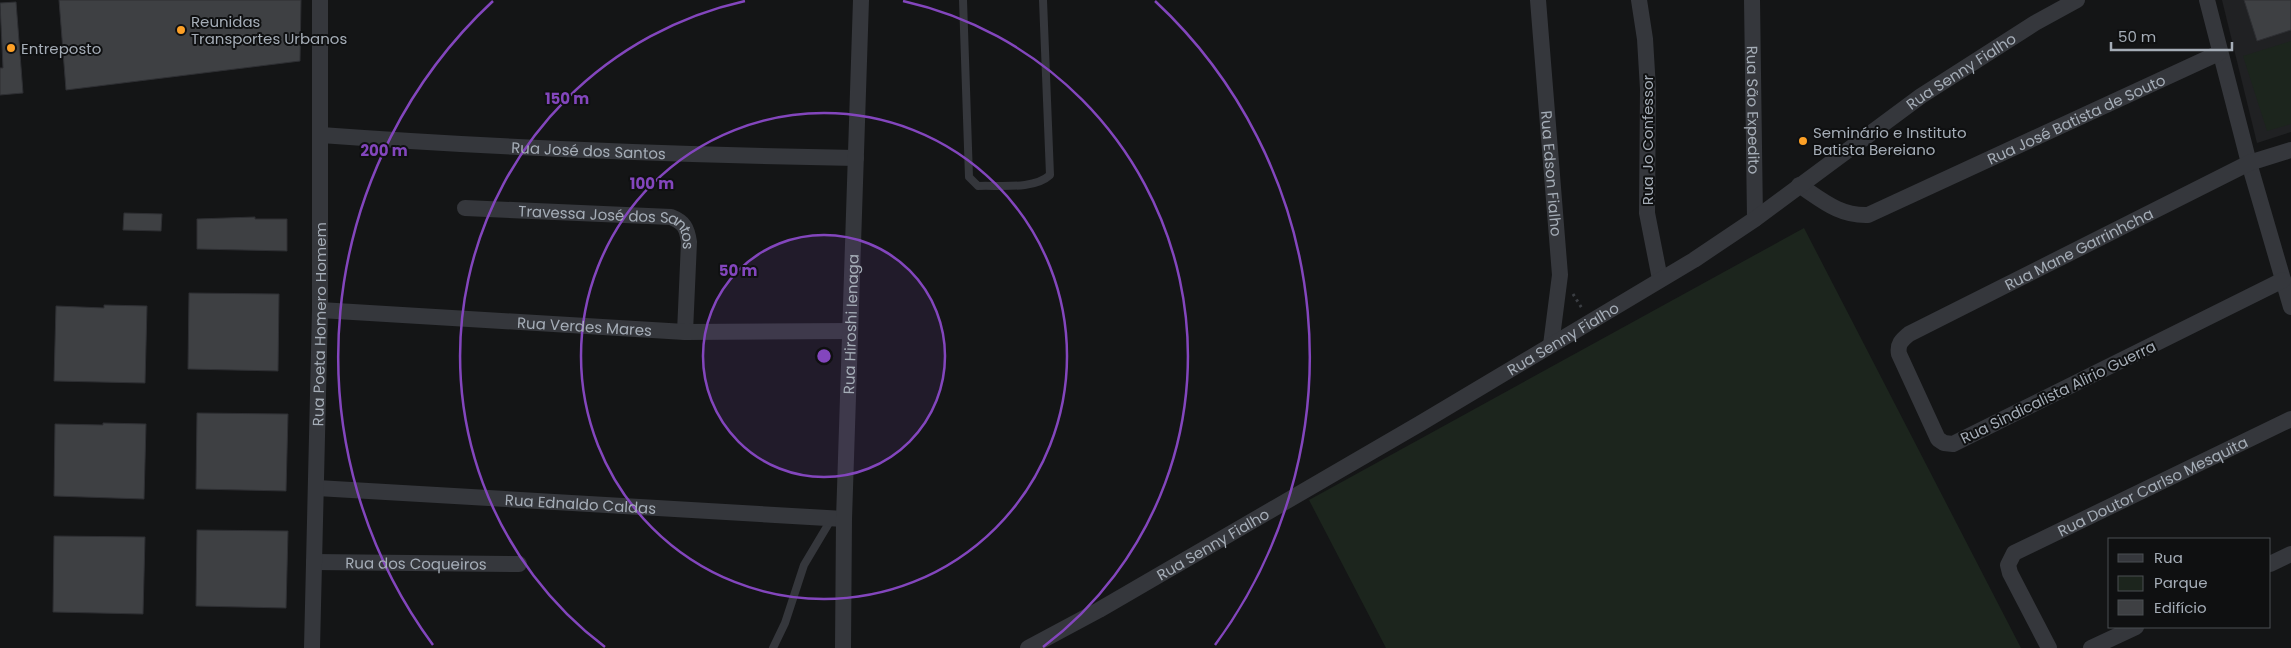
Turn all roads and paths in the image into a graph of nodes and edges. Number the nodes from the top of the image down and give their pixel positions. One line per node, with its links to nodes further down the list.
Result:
1 (320, 0): 11 (street, Rua Poeta Homero Homem)
2 (861, 0): 13 (street, Rua Hiroshi Ienaga)
3 (963, 0): 4 (lane)
4 (1043, 0)
5 (1538, 0): 19 (street, Rua Edson Fialho)
6 (1639, 0): 20 (street, Rua Jo Confessor)
7 (1752, 0): 17 (street, Rua São Expedito)
8 (2077, 0): 15 (street, Rua Senny Fialho)
9 (2207, 0): 10 (street)
10 (2219, 53): 14 (street); 15 (street, Rua José Batista de Souto)
11 (321, 135): 13 (street, Rua José dos Santos); 23 (street, Rua Poeta Homero Homem)
12 (2291, 150): 14 (street, Rua Mane Garrinhcha)
13 (856, 158): 25 (street, Rua Hiroshi Ienaga)
14 (2249, 164): 18 (street); 27 (street, Rua Mane Garrinhcha)
15 (1799, 185): 17 (street, Rua Senny Fialho)
16 (465, 208): 26 (street, Travessa José dos Santos)
17 (1755, 219): 20 (street, Rua Senny Fialho)
18 (2283, 256): 21 (street)
19 (1560, 275): 24 (path); 28 (street, Rua Edson Fialho)
20 (1660, 279): 24 (street, Rua Senny Fialho)
21 (2283, 280): 22 (street); 27 (street, Rua Sindicalista Alirio Guerra)
22 (2291, 307)
23 (320, 310): 26 (street, Rua Verdes Mares); 30 (street, Rua Poeta Homero Homem)
24 (1591, 321): 28 (street, Rua Senny Fialho)
25 (850, 331): 26 (street, Rua Verdes Mares); 31 (street, Rua Hiroshi Ienaga)
26 (685, 332)
27 (1910, 334)
28 (1551, 345): 40 (street, Rua Senny Fialho)
29 (2291, 419): 41 (street, Rua Doutor Carlso Mesquita)
30 (316, 488): 31 (street, Rua Ednaldo Caldas); 33 (street, Rua Poeta Homero Homem)
31 (838, 518): 38 (lane); 39 (street, Rua Hiroshi Ienaga)
32 (2291, 554): 35 (street)
33 (314, 562): 34 (street, Rua dos Coqueiros); 37 (street, Rua Poeta Homero Homem)
34 (519, 564)
35 (2271, 564)
36 (2134, 628): 42 (street)
37 (312, 648)
38 (773, 648)
39 (843, 648)
40 (1028, 648)
41 (2049, 648)
42 (2091, 648)

